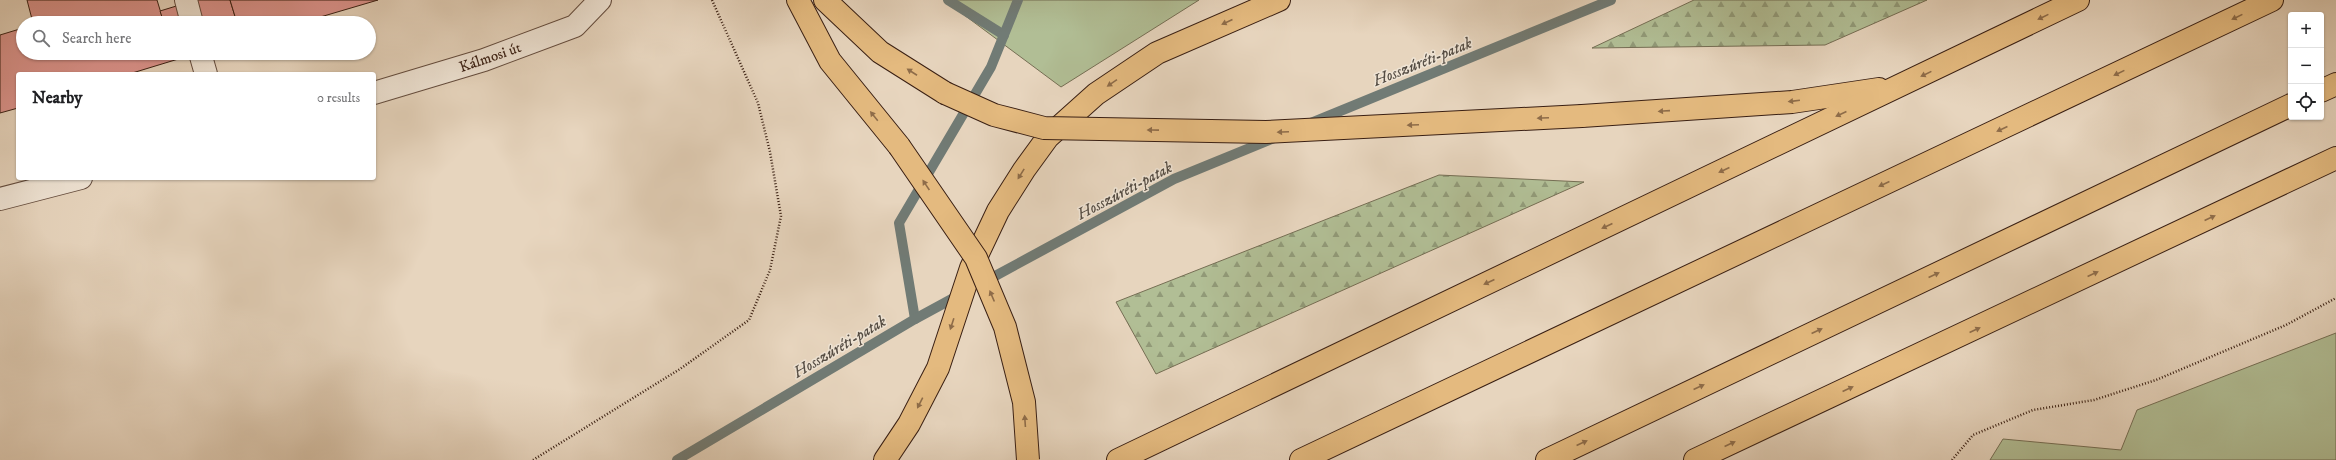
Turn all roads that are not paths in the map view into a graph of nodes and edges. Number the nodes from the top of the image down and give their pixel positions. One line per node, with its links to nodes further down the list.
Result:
1 (186, 0): 8 (street)
2 (798, 0): 20 (highway, one-way to 2, bridge)
3 (825, 0): 12 (highway, one-way to 3, bridge)
4 (1280, 0): 19 (highway, one-way to 19)
5 (2078, 0): 12 (highway, one-way to 12)
6 (2272, 0): 22 (highway, one-way to 22)
7 (598, 3): 14 (street, Kálmosi út)
8 (190, 16)
9 (202, 60): 10 (street)
10 (205, 72)
11 (2336, 84): 13 (highway)
12 (1902, 86): 21 (highway, one-way to 21)
13 (2324, 90)
14 (376, 92)
15 (2288, 106): 23 (highway, one-way to 15)
16 (2336, 158): 24 (highway, one-way to 16)
17 (73, 180): 18 (street)
18 (0, 199)
19 (885, 460)
20 (1028, 460)
21 (1118, 460)
22 (1301, 460)
23 (1547, 460)
24 (1695, 460)

